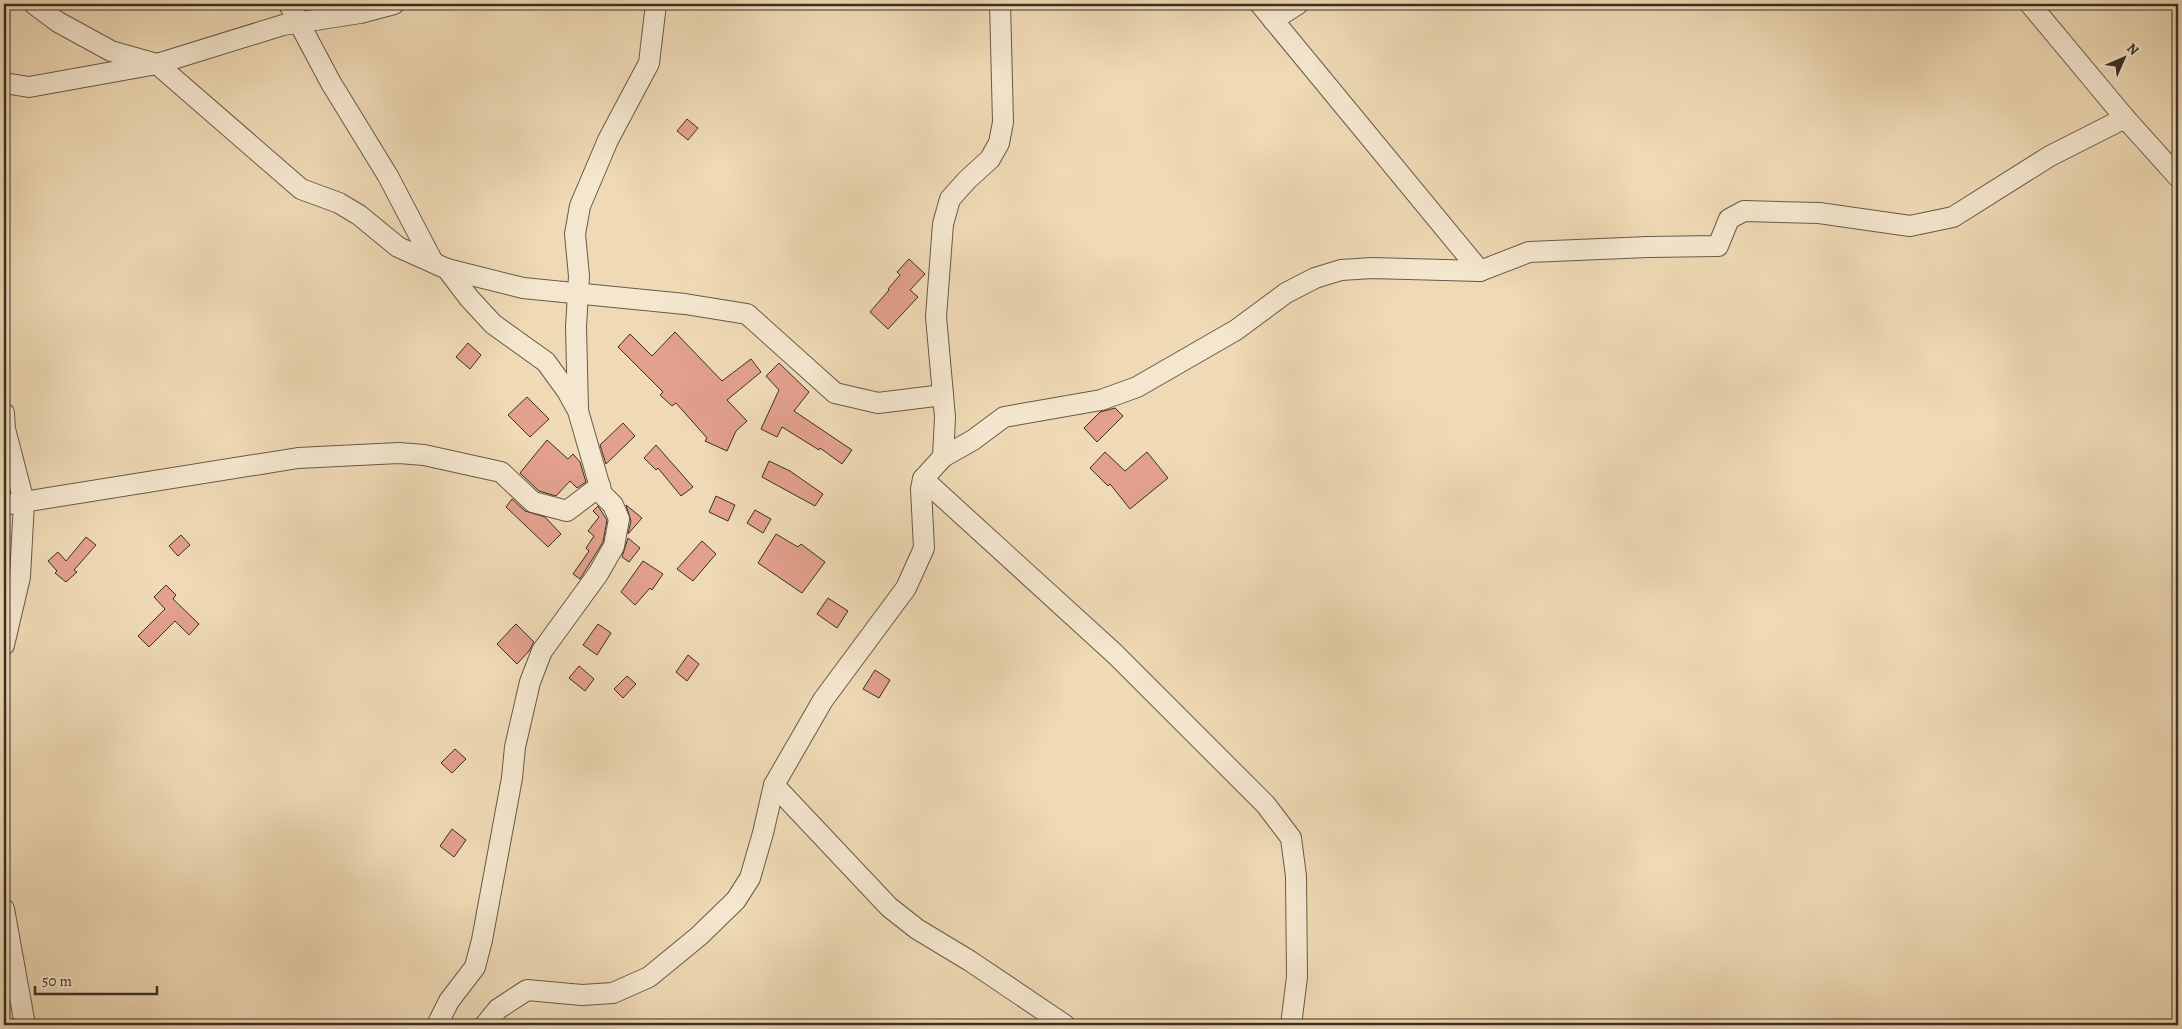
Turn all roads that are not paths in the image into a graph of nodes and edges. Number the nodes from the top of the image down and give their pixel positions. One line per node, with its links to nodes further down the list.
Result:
1 (34, 4): 11 (street)
2 (289, 4): 10 (street)
3 (394, 4): 10 (street)
4 (656, 4): 17 (street)
5 (1000, 4): 18 (street)
6 (1260, 4): 9 (street)
7 (1298, 4): 9 (street)
8 (2030, 4): 13 (street)
9 (1273, 20): 16 (street)
10 (299, 22): 11 (street); 15 (street)
11 (157, 64): 12 (street); 15 (street)
12 (4, 83)
13 (2125, 118): 14 (street); 16 (street)
14 (2178, 176)
15 (440, 266): 17 (street); 19 (street)
16 (1480, 271): 21 (street)
17 (578, 292): 18 (street); 19 (street)
18 (943, 395): 21 (street)
19 (578, 411): 23 (street)
20 (4, 413): 24 (street)
21 (943, 457): 22 (street)
22 (923, 479): 27 (street); 33 (street)
23 (600, 486): 24 (street); 30 (street)
24 (24, 502): 25 (street); 26 (street)
25 (4, 505)
26 (4, 645)
27 (774, 785): 31 (street); 32 (street)
28 (4, 909): 29 (street)
29 (25, 1025)
30 (437, 1025)
31 (485, 1025)
32 (1065, 1025)
33 (1292, 1025)

